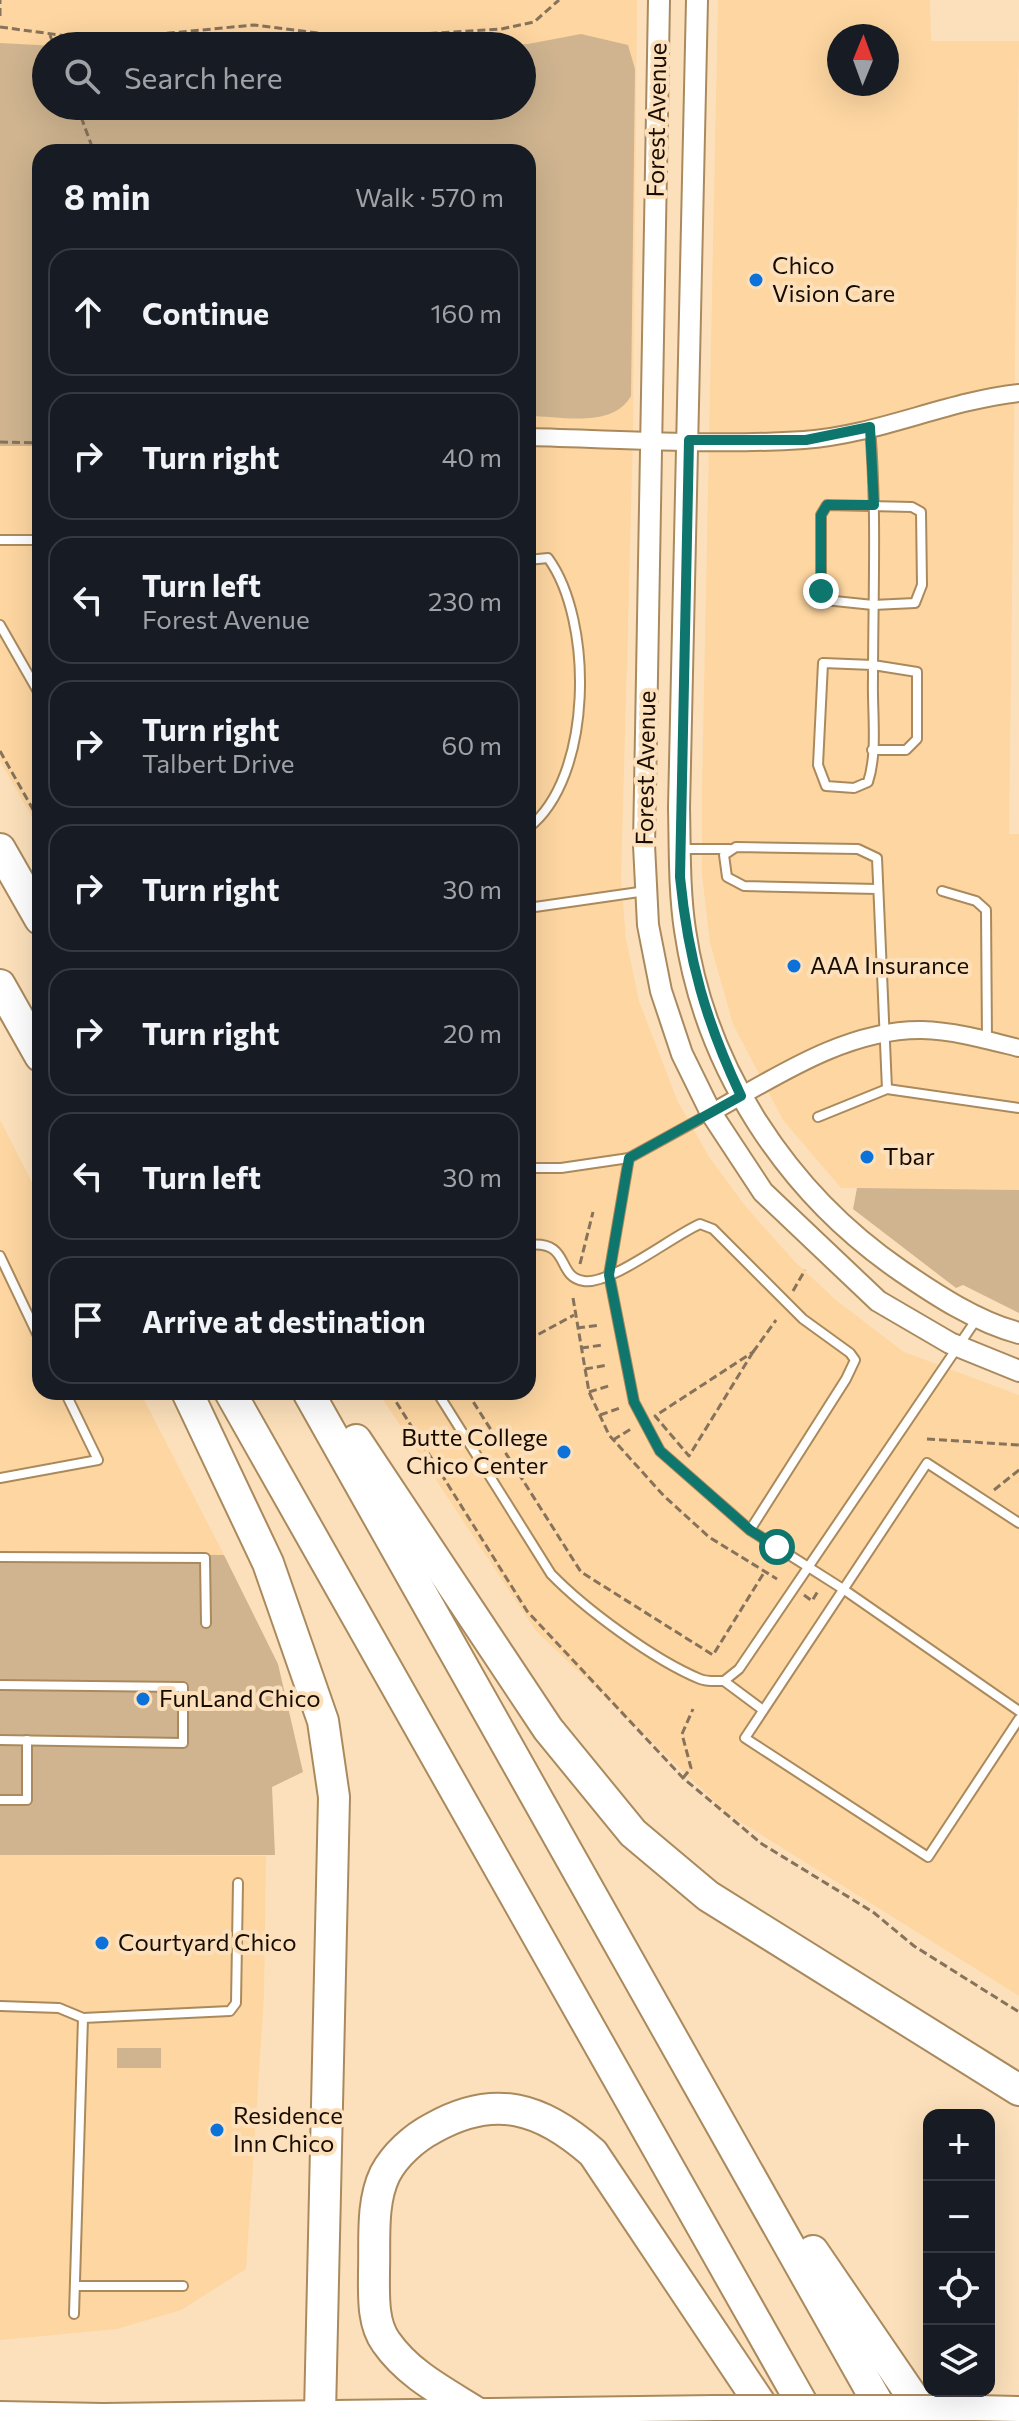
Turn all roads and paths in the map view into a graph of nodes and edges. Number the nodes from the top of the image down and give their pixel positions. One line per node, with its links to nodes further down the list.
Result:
1 (0, 0): 5 (path)
2 (559, 0): 10 (path)
3 (659, 0): 16 (street, Forest Avenue)
4 (697, 0): 17 (street, Forest Avenue)
5 (0, 16)
6 (0, 27): 7 (path)
7 (36, 32)
8 (166, 32): 9 (path)
9 (311, 32)
10 (454, 32)
11 (82, 120): 12 (path)
12 (91, 144)
13 (1019, 393): 14 (street)
14 (870, 427): 17 (street); 20 (lane)
15 (536, 437): 16 (street)
16 (652, 440): 17 (street); 36 (street, Forest Avenue)
17 (689, 440): 33 (street, Forest Avenue)
18 (0, 442): 19 (path)
19 (32, 443)
20 (874, 505): 24 (lane); 24 (lane); 24 (lane)
21 (0, 540): 22 (lane)
22 (32, 540)
23 (536, 559): 31 (lane)
24 (873, 605): 26 (lane)
25 (0, 625): 27 (lane)
26 (873, 665): 28 (lane); 28 (lane); 28 (lane)
27 (32, 681)
28 (872, 750)
29 (0, 751): 30 (path)
30 (32, 808)
31 (536, 818)
32 (0, 849): 38 (highway)
33 (680, 849): 34 (lane); 46 (street, Forest Avenue)
34 (729, 849): 35 (lane); 35 (lane)
35 (877, 889): 41 (lane)
36 (646, 891): 39 (lane); 48 (street, Forest Avenue)
37 (942, 891): 42 (lane)
38 (32, 905)
39 (536, 907)
40 (0, 985): 43 (highway)
41 (883, 1035): 42 (street); 45 (lane); 46 (street)
42 (987, 1040): 44 (street)
43 (32, 1042)
44 (1019, 1048)
45 (887, 1089): 47 (lane); 49 (lane)
46 (741, 1096): 48 (street); 61 (street, Forest Avenue)
47 (1019, 1108)
48 (711, 1113): 50 (lane); 69 (street, Forest Avenue)
49 (818, 1117)
50 (629, 1158): 51 (lane); 57 (lane)
51 (536, 1168)
52 (593, 1212): 55 (path)
53 (536, 1244): 57 (lane)
54 (0, 1256): 63 (lane)
55 (580, 1264)
56 (805, 1270): 58 (path)
57 (609, 1275): 95 (lane); 95 (lane)
58 (791, 1294)
59 (573, 1298): 60 (path)
60 (575, 1315): 65 (path); 67 (path)
61 (979, 1316): 66 (street, Forest Avenue); 69 (lane)
62 (776, 1320): 71 (path)
63 (32, 1323)
64 (600, 1325): 65 (path)
65 (577, 1328): 70 (path)
66 (1019, 1333)
67 (536, 1336)
68 (603, 1345): 70 (path)
69 (959, 1347): 74 (street, Forest Avenue); 97 (lane)
70 (581, 1348): 73 (path)
71 (753, 1352): 71 (path)
72 (608, 1365): 73 (path)
73 (585, 1369): 76 (path)
74 (1019, 1371)
75 (612, 1385): 76 (path)
76 (589, 1392): 86 (path)
77 (69, 1400): 92 (lane)
78 (191, 1400): 124 (highway)
79 (235, 1400): 128 (highway)
80 (313, 1400): 118 (highway)
81 (327, 1400): 119 (highway)
82 (395, 1400): 112 (path)
83 (442, 1400): 104 (lane)
84 (472, 1400): 98 (path)
85 (620, 1408): 86 (path)
86 (600, 1415): 89 (path)
87 (631, 1429): 89 (path)
88 (927, 1439): 90 (path)
89 (613, 1440): 98 (path)
90 (1019, 1445)
91 (1019, 1470): 93 (path)
92 (0, 1478)
93 (1000, 1485)
94 (1019, 1523): 100 (lane)
95 (750, 1530): 97 (lane)
96 (0, 1557): 103 (lane)
97 (809, 1566): 100 (lane); 104 (lane)
98 (765, 1571): 99 (path)
99 (777, 1579)
100 (843, 1589): 107 (lane); 108 (lane)
101 (818, 1591): 102 (path)
102 (800, 1593)
103 (206, 1623)
104 (724, 1681): 107 (lane)
105 (0, 1685): 111 (lane)
106 (693, 1709): 112 (path)
107 (763, 1710): 109 (lane)
108 (1019, 1711)
109 (1019, 1719)
110 (0, 1740): 111 (lane)
111 (27, 1740): 113 (lane)
112 (683, 1778): 116 (path)
113 (0, 1800)
114 (238, 1883): 117 (lane)
115 (0, 2006): 117 (lane)
116 (1019, 2012)
117 (83, 2018): 120 (lane)
118 (699, 2083): 129 (highway); 130 (highway)
119 (1019, 2090)
120 (75, 2286): 121 (lane); 122 (lane)
121 (183, 2286)
122 (74, 2314)
123 (1019, 2409): 125 (main road, bridge)
124 (320, 2413): 125 (main road); 126 (main road)
125 (477, 2413): 127 (highway)
126 (0, 2414)
127 (772, 2421)
128 (812, 2421)
129 (888, 2421)
130 (929, 2421)

